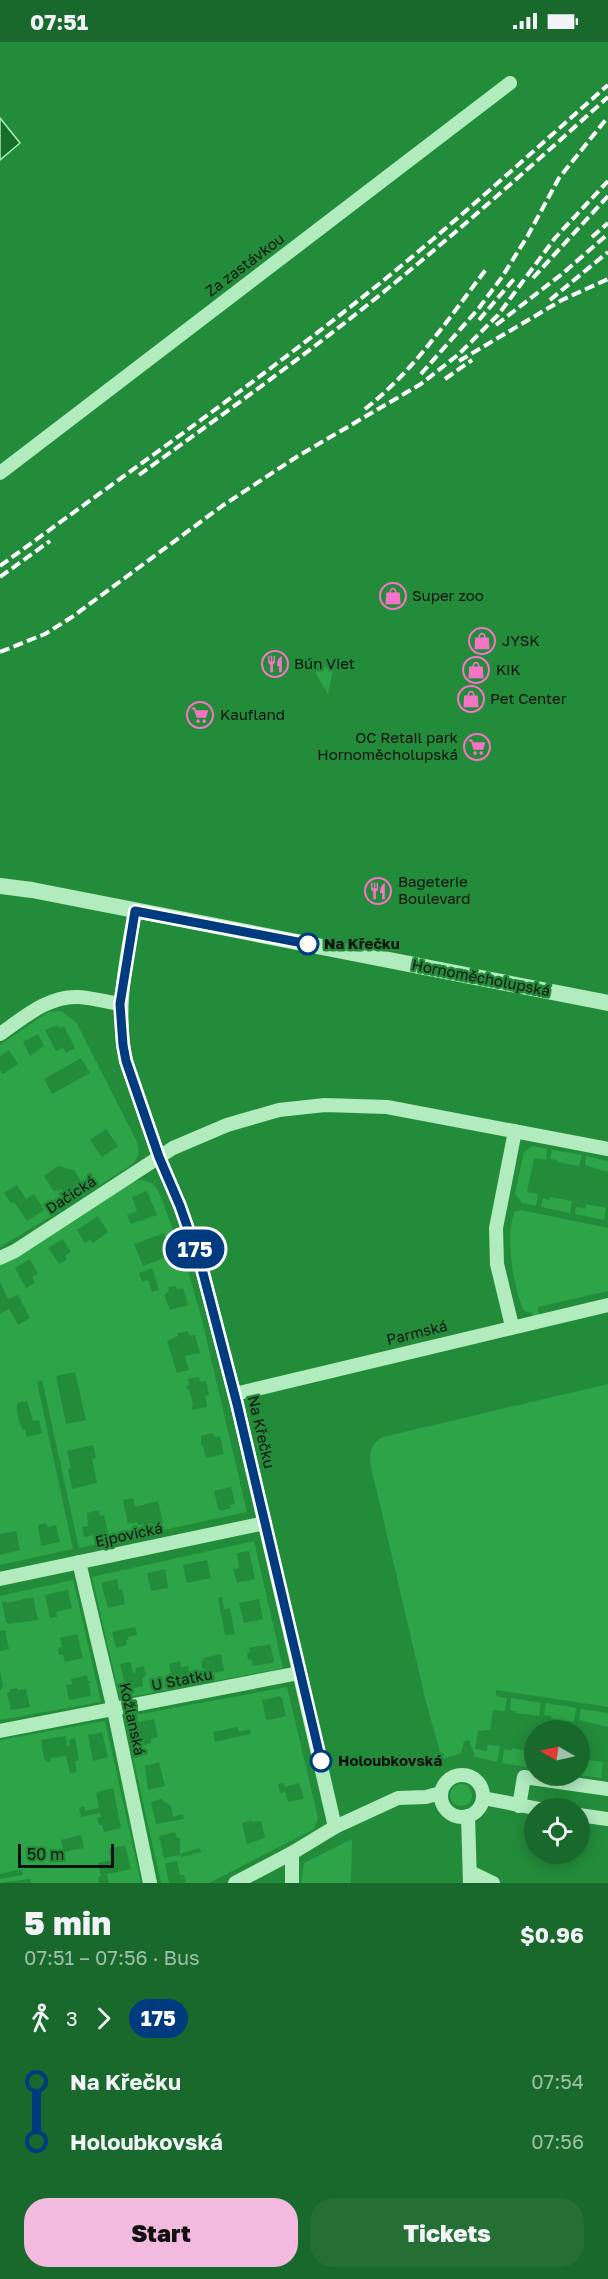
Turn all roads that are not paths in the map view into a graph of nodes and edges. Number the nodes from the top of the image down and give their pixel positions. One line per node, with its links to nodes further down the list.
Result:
1 (510, 84): 2 (street, Za zastávkou)
2 (0, 473)
3 (0, 886): 4 (street, Hornoměcholupská)
4 (135, 911): 5 (street, Hornoměcholupská); 6 (street, Na Křečku)
5 (608, 1003)
6 (120, 1004): 7 (street); 10 (street, Na Křečku)
7 (0, 1034)
8 (515, 1131): 9 (street, Dačická); 10 (street, Dačická); 13 (street)
9 (608, 1149)
10 (159, 1157): 11 (street, Dačická); 14 (street, Na Křečku)
11 (0, 1258)
12 (608, 1305): 13 (street, Parmská)
13 (512, 1326): 14 (street, Parmská)
14 (235, 1394): 15 (street, Na Křečku)
15 (265, 1523): 16 (street, Ejpovická); 18 (street, Na Křečku)
16 (79, 1562): 17 (street, Ejpovická); 19 (street, Kožlanská)
17 (0, 1580)
18 (299, 1673): 19 (street, U Statku); 29 (street, Na Křečku)
19 (114, 1710): 20 (street, U Statku); 32 (street, Kožlanská)
20 (0, 1731)
21 (608, 1789): 24 (street)
22 (441, 1793): 23 (street); 26 (street); 29 (street)
23 (483, 1798): 24 (street); 26 (street)
24 (519, 1806): 25 (street)
25 (524, 1807)
26 (468, 1816): 31 (street)
27 (590, 1817): 28 (street)
28 (608, 1819)
29 (335, 1827): 30 (street)
30 (292, 1853): 33 (street); 34 (street)
31 (470, 1877): 35 (street)
32 (150, 1883)
33 (235, 1883)
34 (292, 1883)
35 (493, 1883)

